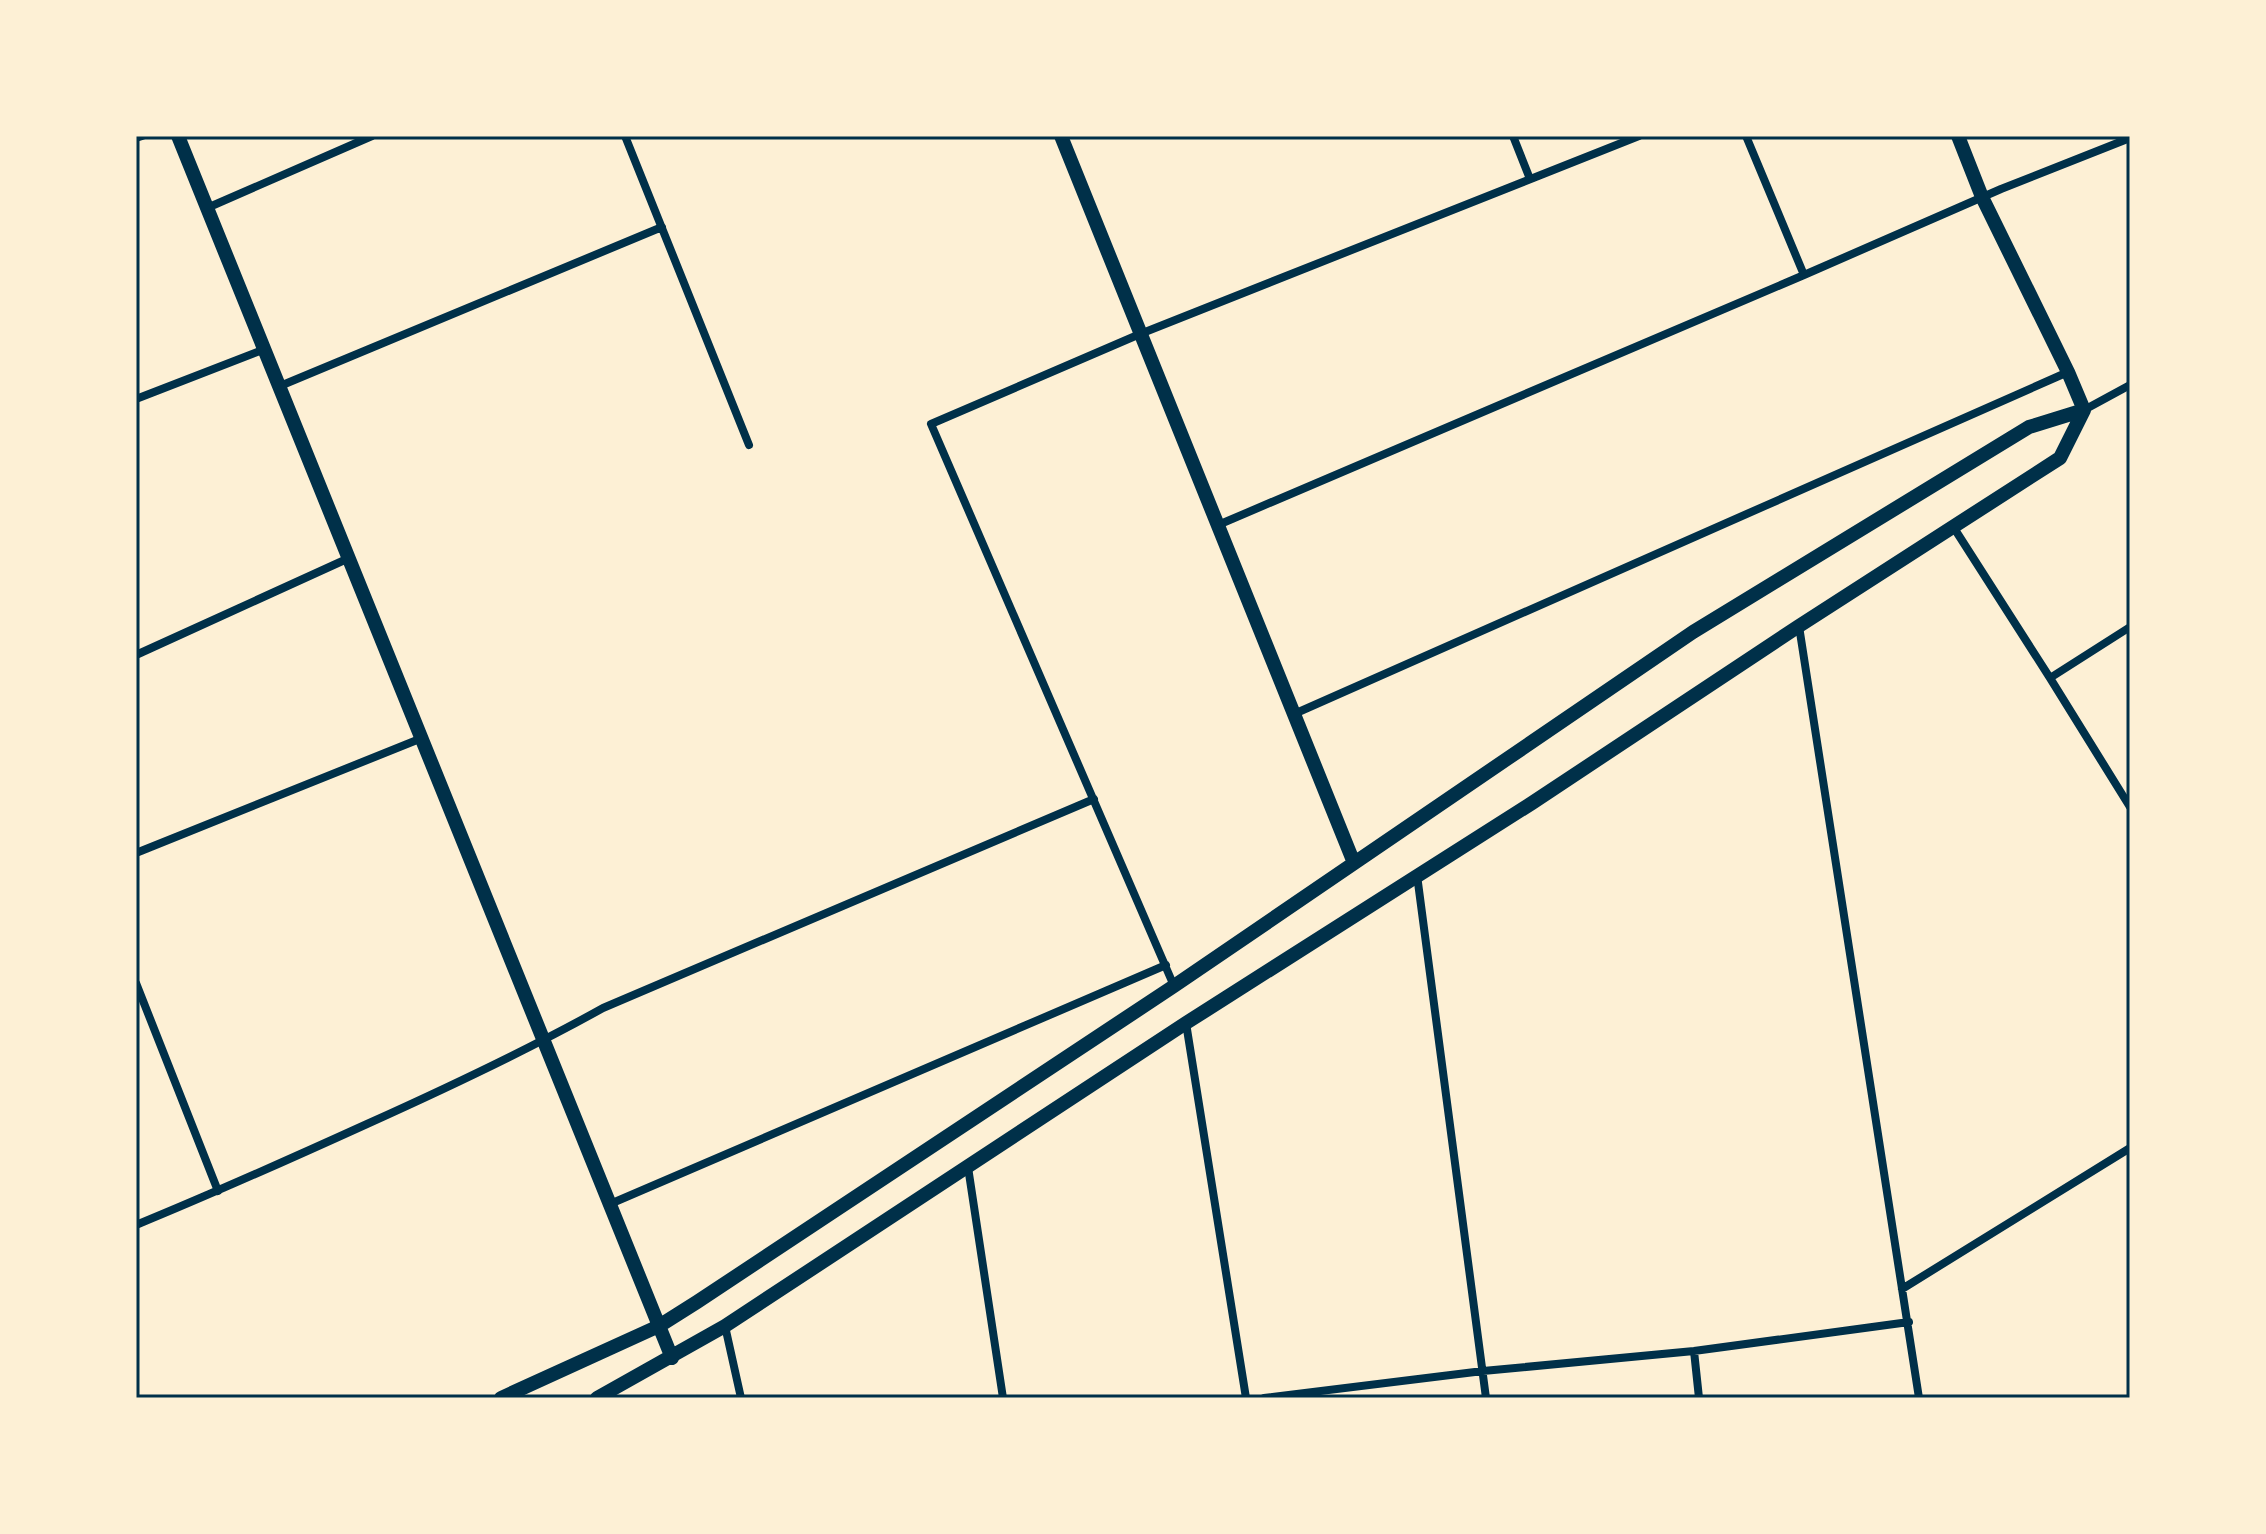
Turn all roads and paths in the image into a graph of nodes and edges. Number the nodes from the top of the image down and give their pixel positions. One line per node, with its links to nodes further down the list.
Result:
1 (142, 136): 10 (street)
2 (178, 136): 14 (street)
3 (372, 136): 14 (street)
4 (625, 136): 15 (street)
5 (1061, 136): 17 (street)
6 (1513, 136): 12 (street)
7 (1639, 136): 12 (street)
8 (1746, 136): 16 (street)
9 (1958, 136): 13 (street)
10 (136, 138)
11 (2130, 138): 13 (street)
12 (1530, 179): 17 (street)
13 (1982, 197): 16 (street); 19 (street)
14 (207, 208): 18 (street)
15 (662, 227): 21 (street); 24 (street)
16 (1804, 275): 25 (street)
17 (1140, 334): 25 (street); 34 (street)
18 (265, 349): 21 (street); 22 (street)
19 (2068, 372): 23 (street); 32 (street)
20 (2130, 385): 23 (street)
21 (280, 386): 27 (street)
22 (136, 399)
23 (2084, 410): 26 (street); 37 (street)
24 (749, 445)
25 (1218, 525): 32 (street)
26 (1954, 528): 28 (street); 31 (street)
27 (349, 558): 30 (street); 33 (street)
28 (1799, 626): 38 (street); 49 (street)
29 (2130, 627): 31 (street)
30 (136, 655)
31 (2050, 678): 35 (street)
32 (1294, 714): 37 (street)
33 (422, 738): 36 (street); 43 (street)
34 (1094, 799): 39 (street); 43 (street)
35 (2130, 807)
36 (136, 853)
37 (1354, 863): 41 (street)
38 (1417, 875): 42 (street); 55 (street)
39 (1166, 965): 41 (street); 47 (street)
40 (136, 983): 46 (street)
41 (1174, 986): 51 (street)
42 (1186, 1023): 45 (street); 60 (street)
43 (544, 1042): 46 (street); 47 (street)
44 (2130, 1148): 49 (street)
45 (968, 1167): 52 (street); 59 (street)
46 (218, 1191): 48 (street)
47 (610, 1204): 51 (street)
48 (136, 1225)
49 (1902, 1289): 50 (street)
50 (1909, 1322): 53 (street); 64 (street)
51 (659, 1326): 54 (street); 56 (street)
52 (725, 1326): 54 (street); 58 (street)
53 (1694, 1351): 55 (street); 63 (street)
54 (672, 1358): 57 (street)
55 (1483, 1371): 61 (street); 62 (street)
56 (501, 1398)
57 (597, 1398)
58 (741, 1398)
59 (1003, 1398)
60 (1246, 1398)
61 (1264, 1398)
62 (1486, 1398)
63 (1699, 1398)
64 (1919, 1398)

